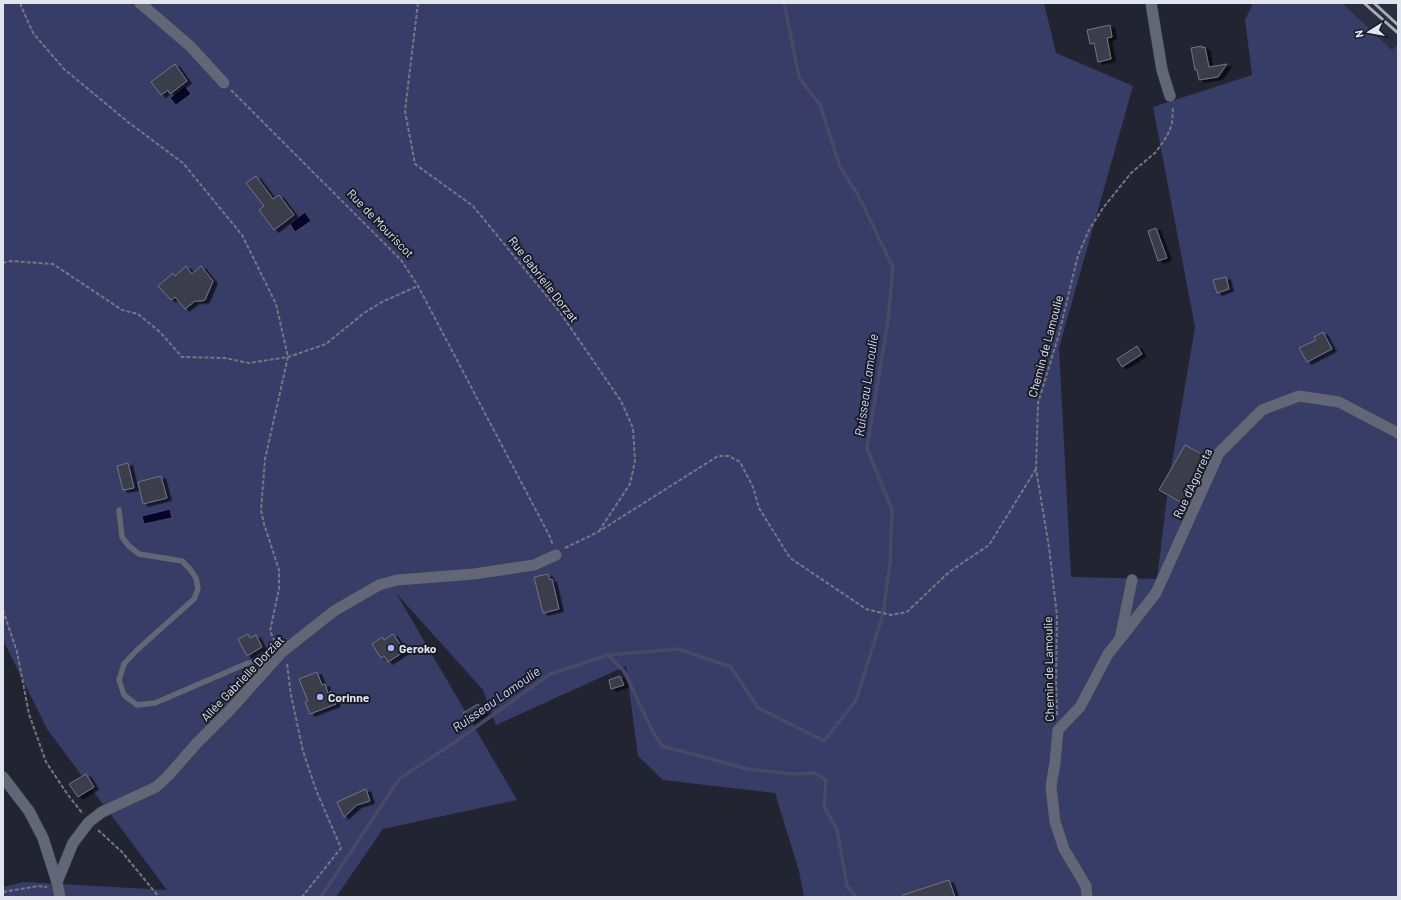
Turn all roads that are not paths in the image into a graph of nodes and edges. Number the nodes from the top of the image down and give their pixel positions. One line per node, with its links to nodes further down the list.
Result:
1 (140, 3): 3 (street)
2 (1151, 3): 4 (street)
3 (224, 83)
4 (1170, 96)
5 (1398, 432): 9 (street, Rue d'Agorreta)
6 (119, 510): 10 (lane)
7 (556, 554): 10 (street, Allée Gabrielle Dorziat)
8 (1132, 580): 9 (street, Rue d'Agorreta)
9 (1120, 640): 13 (street, Rue d'Agorreta)
10 (266, 668): 12 (street, Allée Gabrielle Dorziat)
11 (3, 777): 12 (street)
12 (58, 889)
13 (1087, 897)

